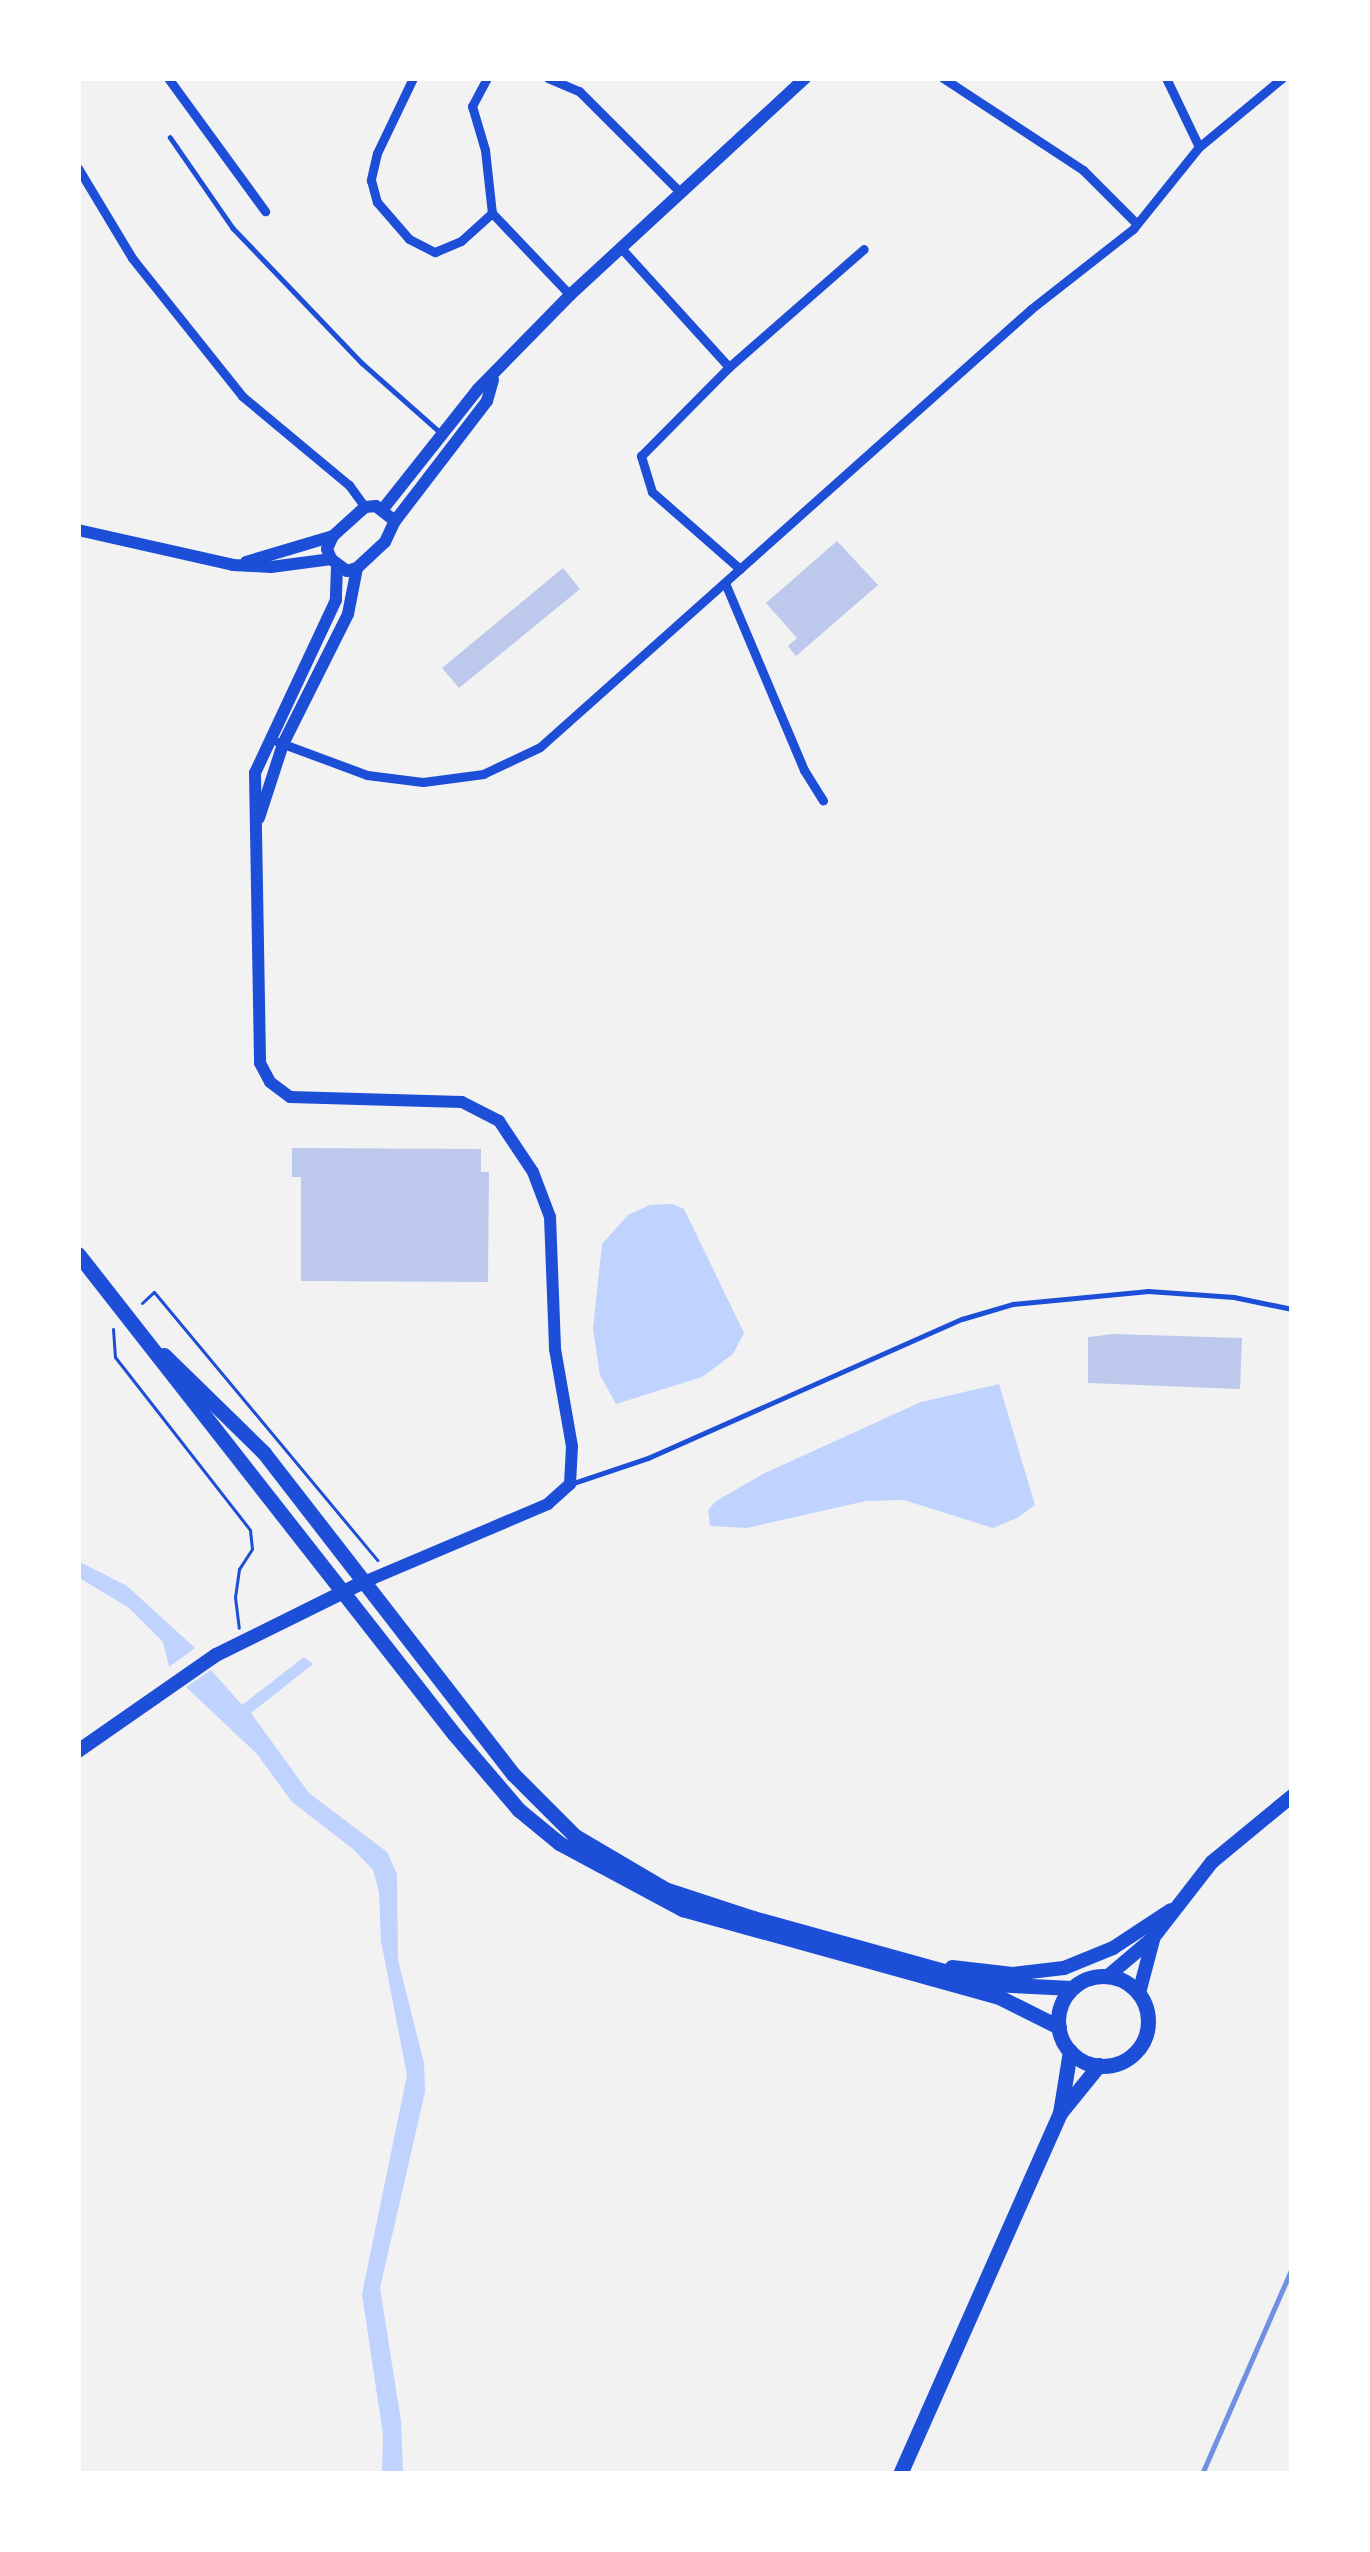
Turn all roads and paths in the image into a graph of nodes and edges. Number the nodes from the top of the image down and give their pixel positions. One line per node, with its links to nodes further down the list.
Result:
1 (168, 78): 15 (street)
2 (413, 78): 16 (street)
3 (488, 78): 16 (street)
4 (548, 78): 10 (street)
5 (579, 78): 10 (street)
6 (805, 78): 14 (street)
7 (943, 78): 17 (street)
8 (1166, 78): 12 (street)
9 (1282, 78): 12 (street)
10 (580, 91): 14 (street)
11 (170, 137): 22 (lane)
12 (1199, 147): 17 (street)
13 (78, 168): 23 (street)
14 (680, 192): 18 (street)
15 (265, 211)
16 (492, 213): 20 (street)
17 (1137, 224): 31 (street)
18 (621, 248): 20 (street); 21 (street)
19 (864, 249): 21 (street)
20 (570, 295): 22 (street)
21 (729, 367): 31 (street)
22 (448, 438): 24 (street); 25 (street)
23 (365, 507): 24 (street); 27 (street)
24 (383, 509): 25 (street)
25 (395, 520): 30 (street)
26 (78, 530): 29 (street)
27 (333, 536): 28 (street); 29 (street)
28 (334, 563): 29 (street); 30 (street); 33 (street)
29 (233, 565)
30 (357, 568): 34 (street)
31 (740, 569): 32 (street)
32 (725, 583): 34 (street); 35 (street)
33 (268, 737): 34 (street); 36 (street)
34 (283, 744): 36 (street)
35 (823, 800)
36 (257, 825): 42 (street)
37 (78, 1254): 41 (main road)
38 (142, 1303): 43 (path)
39 (1292, 1309): 42 (lane)
40 (112, 1329): 46 (path)
41 (148, 1341): 44 (main road); 45 (main road)
42 (570, 1484): 44 (street)
43 (378, 1562)
44 (364, 1582): 45 (main road); 51 (main road)
45 (342, 1592): 46 (main road); 55 (main road)
46 (244, 1633): 47 (main road)
47 (78, 1751)
48 (1292, 1796): 49 (main road)
49 (1171, 1910): 50 (main road); 51 (main road)
50 (1153, 1938): 52 (main road); 54 (main road)
51 (885, 1955): 53 (main road)
52 (1108, 1976): 53 (main road); 54 (main road)
53 (1072, 1988): 55 (main road)
54 (1139, 1993): 57 (main road)
55 (1059, 2027): 56 (main road)
56 (1070, 2051): 57 (main road); 58 (main road)
57 (1100, 2065): 58 (main road)
58 (1060, 2113): 59 (main road)
59 (900, 2474)

